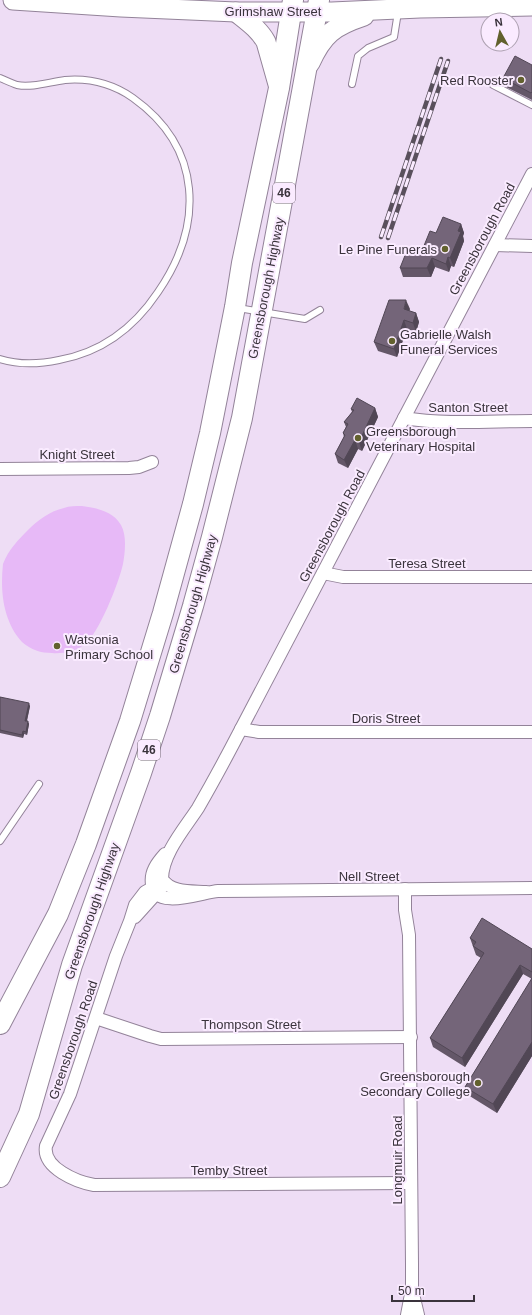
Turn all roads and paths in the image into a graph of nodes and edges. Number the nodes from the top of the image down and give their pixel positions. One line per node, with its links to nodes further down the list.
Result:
1 (26, 1): 6 (main road, Grimshaw Street)
2 (293, 6): 3 (main road, Grimshaw Street); 6 (main road, Grimshaw Street); 11 (highway, Greensborough Highway / 46)
3 (318, 6): 5 (main road, Grimshaw Street); 7 (highway, Greensborough Highway / 46)
4 (532, 6): 5 (main road, Grimshaw Street)
5 (391, 9): 7 (main road); 9 (lane)
6 (236, 12): 11 (main road)
7 (306, 73): 18 (highway, Greensborough Highway / 46)
8 (0, 78): 19 (lane)
9 (352, 84)
10 (493, 85): 12 (lane)
11 (279, 88): 16 (highway, Greensborough Highway / 46)
12 (532, 105)
13 (532, 174): 14 (street, Greensborough Road)
14 (495, 246): 15 (street); 20 (street, Greensborough Road)
15 (532, 246)
16 (235, 307): 18 (lane); 37 (highway, Greensborough Highway / 46)
17 (320, 310): 18 (lane)
18 (261, 312): 40 (highway, Greensborough Highway / 46)
19 (0, 359)
20 (404, 418): 21 (street, Santon Street); 24 (street, Greensborough Road)
21 (532, 421)
22 (152, 462): 23 (street, Knight Street)
23 (0, 468)
24 (323, 572): 25 (street, Teresa Street); 26 (street, Greensborough Road)
25 (532, 577)
26 (241, 729): 27 (street, Doris Street); 30 (street, Greensborough Road)
27 (532, 732)
28 (39, 784): 29 (lane)
29 (0, 841)
30 (173, 846): 31 (street, Greensborough Road); 34 (street, Greensborough Road)
31 (165, 884): 34 (street, Greensborough Road); 35 (street, Nell Street)
32 (532, 888): 33 (street, Nell Street)
33 (409, 889): 35 (street, Nell Street); 38 (street, Longmuir Road)
34 (154, 890): 35 (street, Nell Street); 36 (street, Greensborough Road)
35 (206, 892)
36 (96, 1018): 38 (street, Thompson Street); 39 (street, Greensborough Road)
37 (0, 1024)
38 (411, 1037): 41 (street, Longmuir Road)
39 (53, 1165): 41 (street, Temby Street)
40 (0, 1177)
41 (411, 1183): 42 (street, Longmuir Road)
42 (412, 1289): 43 (street, Longmuir Road); 44 (street, Longmuir Road)
43 (407, 1315)
44 (418, 1315)

